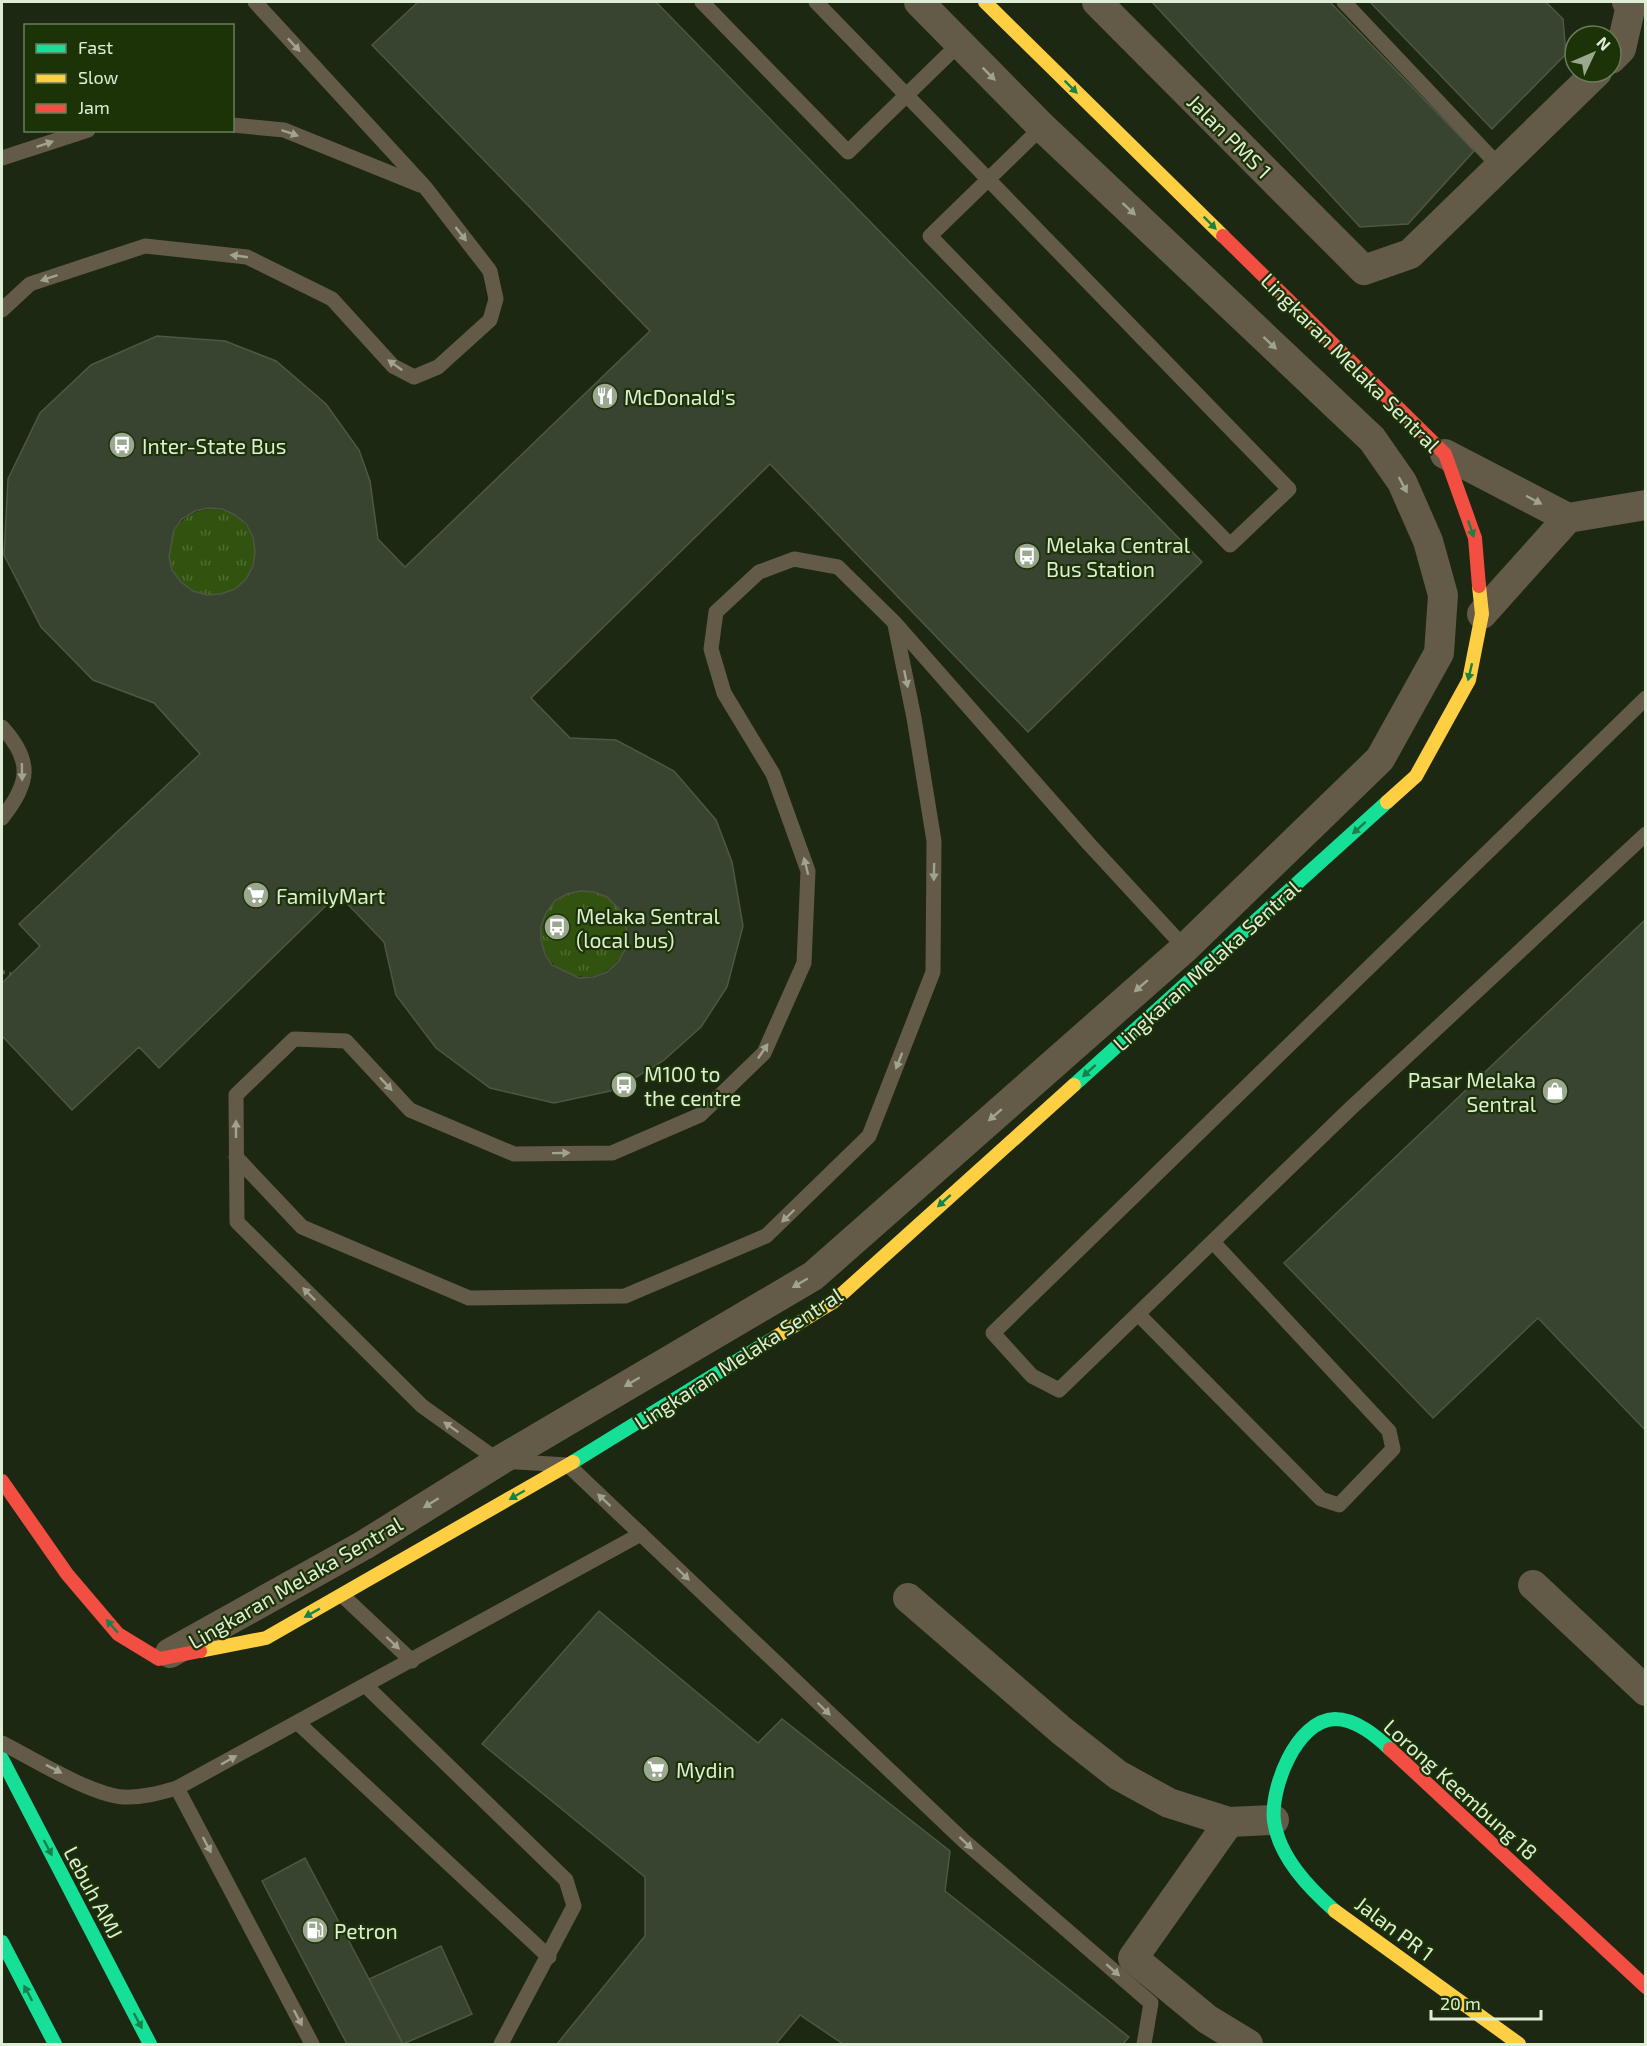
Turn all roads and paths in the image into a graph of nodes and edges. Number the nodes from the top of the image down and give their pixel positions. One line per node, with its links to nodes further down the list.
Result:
1 (255, 2): 19 (lane, one-way to 19)
2 (702, 2): 12 (lane)
3 (816, 2): 12 (lane)
4 (919, 2): 10 (street, Lingkaran Melaka Sentral)
5 (985, 2): 21 (main road, Lingkaran Melaka Sentral, one-way to 21)
6 (1097, 2): 17 (street, Jalan PMS 1)
7 (1344, 2): 17 (lane)
8 (1629, 3): 9 (street)
9 (1623, 38)
10 (959, 44): 12 (lane); 14 (street, Lingkaran Melaka Sentral, one-way to 14)
11 (1584, 84): 17 (street)
12 (907, 95): 18 (lane)
13 (234, 125): 19 (lane, one-way to 19)
14 (1042, 127): 18 (lane); 30 (street, Lingkaran Melaka Sentral, one-way to 30)
15 (82, 132): 16 (lane, one-way to 15)
16 (2, 158)
17 (1498, 165)
18 (988, 180): 18 (lane)
19 (425, 188): 20 (lane, one-way to 20)
20 (2, 310)
21 (1445, 454): 23 (street, one-way to 23); 24 (main road, Lingkaran Melaka Sentral, one-way to 24)
22 (1646, 505): 23 (street)
23 (1568, 518): 24 (street)
24 (1482, 614): 37 (main road, Lingkaran Melaka Sentral, one-way to 37)
25 (894, 622): 30 (lane); 33 (lane, one-way to 33); 33 (lane, one-way to 25)
26 (1646, 698): 35 (lane)
27 (2, 727): 28 (lane, one-way to 28)
28 (2, 818)
29 (1646, 834): 34 (lane)
30 (1185, 948): 36 (street, Lingkaran Melaka Sentral, one-way to 36)
31 (2, 972): 32 (path)
32 (10, 974)
33 (236, 1156): 36 (lane, one-way to 33)
34 (1213, 1242): 35 (lane); 35 (lane)
35 (1138, 1314)
36 (499, 1461): 37 (lane); 43 (street, Lingkaran Melaka Sentral, one-way to 43)
37 (568, 1465): 39 (lane, one-way to 37); 41 (main road, Lingkaran Melaka Sentral, one-way to 41)
38 (2, 1481): 43 (main road, one-way to 38)
39 (641, 1534): 44 (lane); 60 (lane, one-way to 60)
40 (1533, 1585): 46 (street)
41 (343, 1596): 43 (main road, Lingkaran Melaka Sentral, one-way to 43); 44 (lane, one-way to 44)
42 (908, 1598): 52 (street)
43 (159, 1659)
44 (412, 1661): 45 (lane)
45 (366, 1686): 47 (lane); 54 (lane)
46 (1646, 1691)
47 (297, 1723): 50 (lane, one-way to 47); 54 (lane)
48 (2, 1743): 50 (lane, one-way to 50)
49 (2, 1759): 57 (main road, Lebuh AMJ, one-way to 57)
50 (177, 1788): 58 (lane, one-way to 58)
51 (1274, 1820): 52 (street); 55 (main road, Lorong Keembung 18); 62 (main road, Jalan PR 1)
52 (1229, 1822): 61 (street)
53 (2, 1942): 56 (main road, one-way to 53)
54 (549, 1957): 59 (lane)
55 (1646, 1986)
56 (55, 2044)
57 (150, 2044)
58 (312, 2044)
59 (501, 2044)
60 (1144, 2044)
61 (1248, 2044)
62 (1519, 2044)

